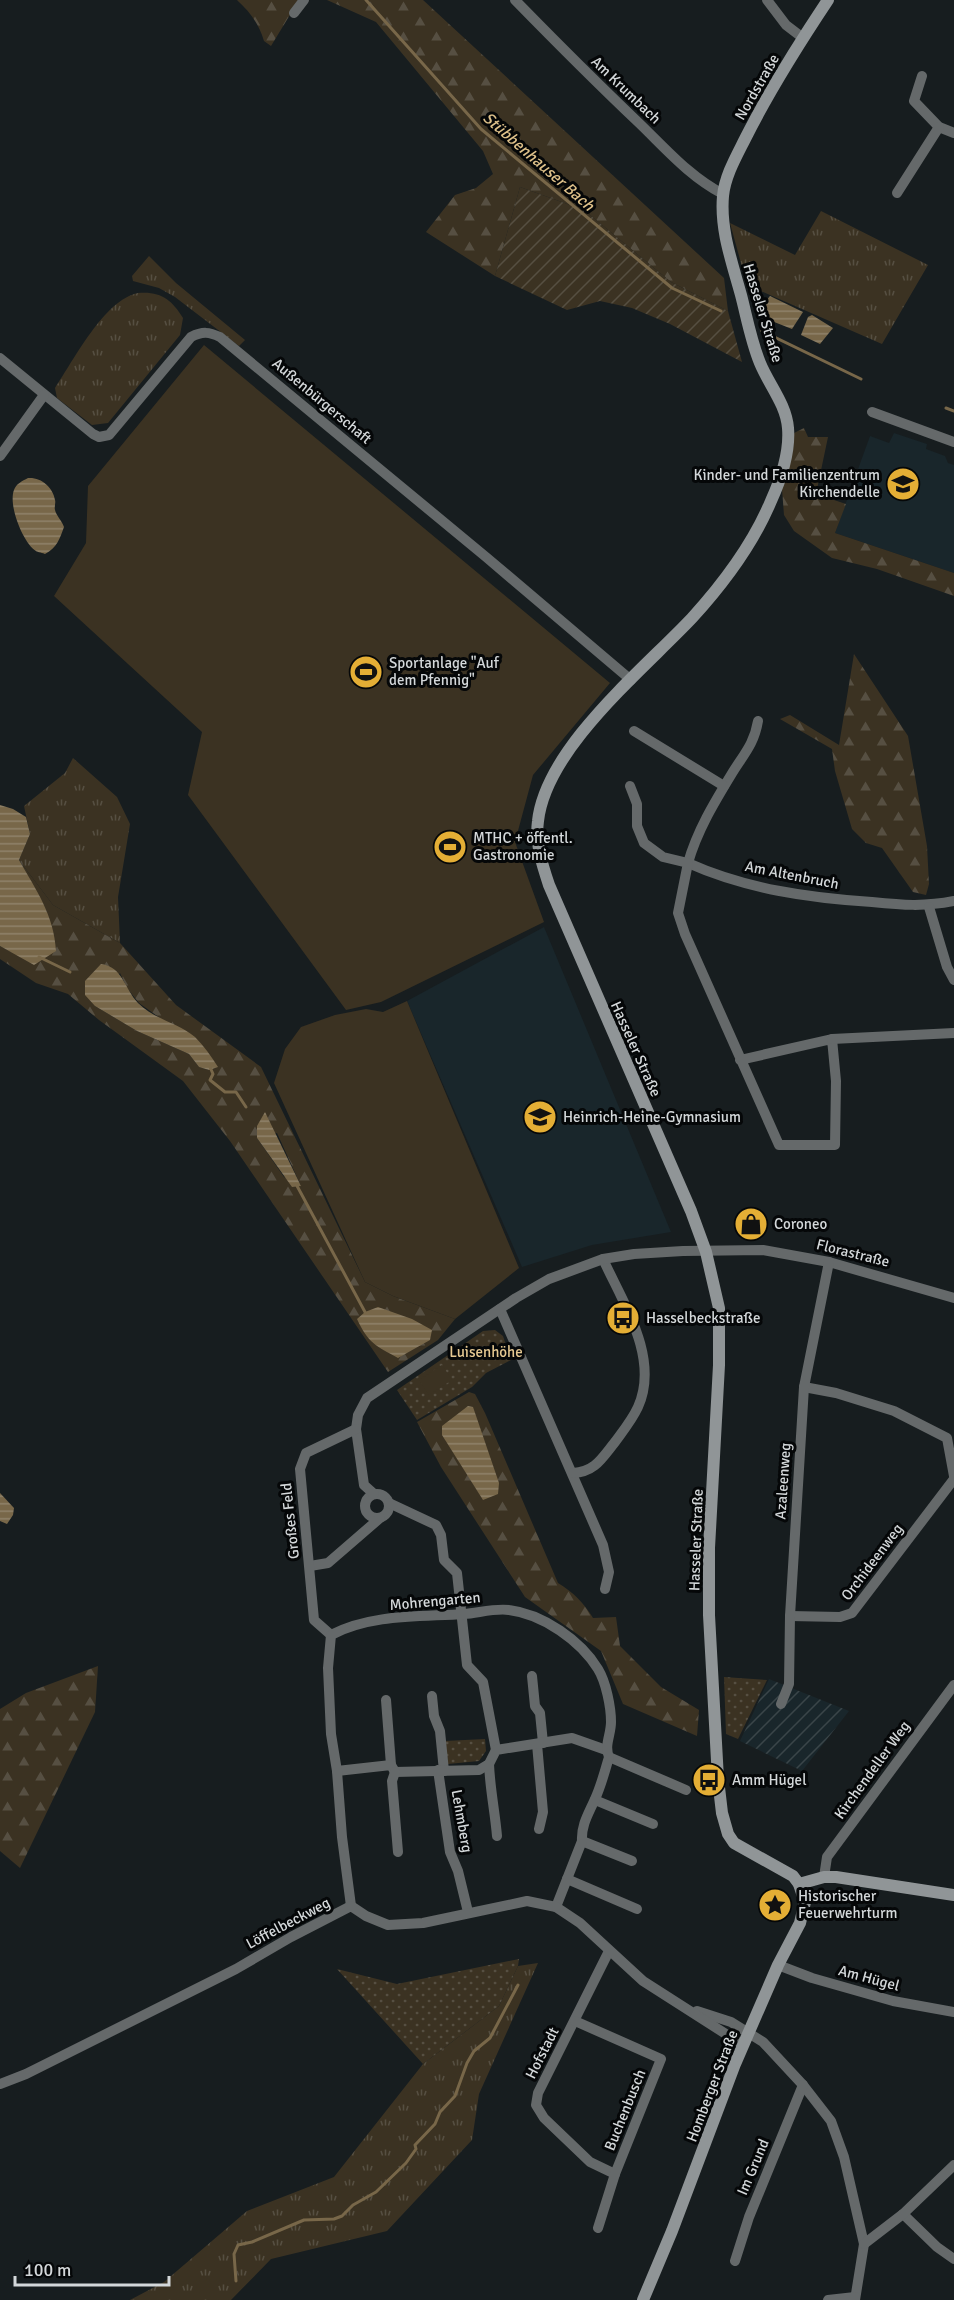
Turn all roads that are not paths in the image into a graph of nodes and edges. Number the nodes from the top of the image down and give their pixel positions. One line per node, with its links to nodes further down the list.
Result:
1 (304, 0): 5 (street)
2 (515, 0): 11 (street, Am Krumbach)
3 (767, 0): 6 (street)
4 (828, 0): 6 (main road, Nordstraße)
5 (294, 13)
6 (803, 38): 11 (main road, Nordstraße)
7 (922, 76): 8 (street)
8 (939, 127): 9 (street); 10 (street)
9 (954, 133)
10 (897, 193)
11 (723, 194): 17 (main road, Hasseler Straße)
12 (0, 358): 13 (street, Außenbürgerschaft)
13 (44, 394): 16 (street); 17 (street, Außenbürgerschaft)
14 (872, 412): 15 (street)
15 (954, 442)
16 (0, 456)
17 (631, 680): 29 (main road, Hasseler Straße)
18 (758, 721): 21 (street)
19 (634, 731): 21 (street)
20 (630, 786): 22 (street, Am Altenbruch)
21 (724, 786): 22 (street)
22 (688, 863): 24 (street, Am Altenbruch); 28 (street)
23 (954, 901): 24 (street, Am Altenbruch)
24 (929, 906): 25 (street)
25 (954, 980)
26 (954, 1033): 27 (street)
27 (832, 1039): 28 (street); 28 (street)
28 (740, 1060)
29 (706, 1252): 30 (street); 31 (street, Florastraße); 68 (main road, Hasseler Straße)
30 (603, 1259): 33 (street); 36 (street)
31 (829, 1262): 32 (street, Florastraße); 34 (street, Azaleenweg)
32 (954, 1298)
33 (500, 1309): 35 (street); 36 (street)
34 (804, 1387): 37 (street, Orchideenweg); 44 (street, Azaleenweg)
35 (357, 1429): 38 (street); 41 (street, Großes Feld)
36 (573, 1473): 42 (street)
37 (954, 1477): 44 (street, Orchideenweg)
38 (374, 1494): 39 (street); 40 (street)
39 (389, 1503): 40 (street); 43 (street)
40 (380, 1518): 41 (street)
41 (310, 1566): 45 (street, Großes Feld)
42 (605, 1589)
43 (462, 1614): 45 (street, Mohrengarten); 52 (street); 53 (street, Mohrengarten)
44 (790, 1616): 50 (street, Azaleenweg)
45 (331, 1635): 56 (street)
46 (532, 1677): 51 (street)
47 (954, 1685): 66 (street, Kirchendeller Weg)
48 (432, 1696): 57 (street, Lehmberg)
49 (386, 1700): 55 (street)
50 (781, 1704)
51 (540, 1743): 52 (street); 53 (street); 61 (street)
52 (496, 1750): 54 (street)
53 (608, 1754): 58 (street); 59 (street, Mohrengarten)
54 (489, 1764): 57 (street); 62 (street)
55 (393, 1769): 56 (street); 57 (street); 64 (street)
56 (337, 1771): 70 (street)
57 (441, 1771): 73 (street, Lehmberg)
58 (686, 1790)
59 (595, 1800): 60 (street); 63 (street, Mohrengarten)
60 (652, 1824)
61 (539, 1829)
62 (497, 1836)
63 (582, 1841): 65 (street); 67 (street, Mohrengarten)
64 (398, 1852)
65 (632, 1861)
66 (824, 1874): 68 (main road); 69 (main road)
67 (567, 1879): 71 (street, Mohrengarten); 72 (street)
68 (800, 1884): 75 (main road, Homberger Straße)
69 (954, 1895)
70 (351, 1906): 73 (street, Löffelbeckweg); 81 (street, Löffelbeckweg)
71 (556, 1907): 73 (street, Löffelbeckweg); 74 (street, Löffelbeckweg)
72 (638, 1909)
73 (468, 1912)
74 (609, 1951): 76 (street, Löffelbeckweg); 78 (street, Hofstadt)
75 (778, 1965): 77 (street, Am Hügel); 79 (main road, Homberger Straße)
76 (683, 2006): 79 (street, Löffelbeckweg); 80 (street, Löffelbeckweg)
77 (954, 2012)
78 (575, 2021): 84 (street, Hofstadt); 84 (street, Buchenbusch)
79 (749, 2032): 80 (main road, Homberger Straße); 82 (street, Löffelbeckweg)
80 (743, 2045): 91 (main road, Homberger Straße)
81 (0, 2084)
82 (803, 2085): 87 (street, Löffelbeckweg); 89 (street, Im Grund)
83 (954, 2165): 85 (street)
84 (615, 2174): 86 (street, Buchenbusch)
85 (903, 2214): 87 (street); 88 (street)
86 (598, 2228)
87 (864, 2244): 90 (street)
88 (954, 2259)
89 (735, 2261)
90 (855, 2299): 92 (street)
91 (643, 2300)
92 (828, 2300)

